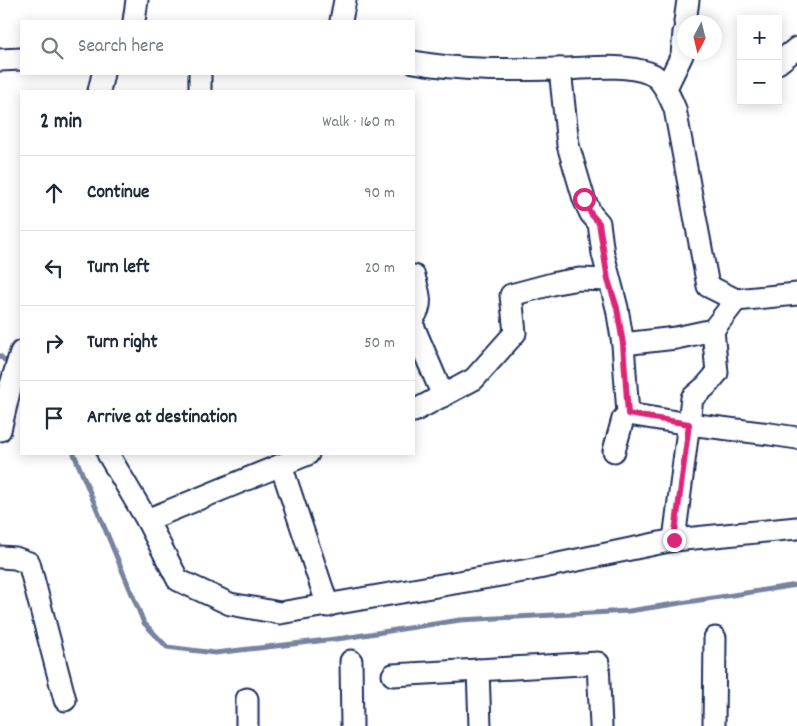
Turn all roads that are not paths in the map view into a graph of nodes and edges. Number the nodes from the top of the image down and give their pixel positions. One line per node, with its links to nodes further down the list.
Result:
1 (137, 0): 5 (street)
2 (345, 0): 6 (street)
3 (688, 0): 4 (street)
4 (687, 15)
5 (134, 20)
6 (341, 20)
7 (797, 48): 11 (street)
8 (20, 59): 9 (street)
9 (0, 60)
10 (680, 60): 16 (street)
11 (781, 60)
12 (415, 62): 13 (street)
13 (560, 69): 16 (street); 20 (street)
14 (103, 75): 17 (street)
15 (200, 75): 18 (street)
16 (666, 88): 22 (street)
17 (99, 90)
18 (200, 90)
19 (415, 280): 23 (street)
20 (608, 280): 26 (street); 28 (street)
21 (797, 294): 22 (street)
22 (736, 300): 25 (street)
23 (415, 316)
24 (415, 330): 28 (street)
25 (713, 330): 26 (street); 31 (street)
26 (623, 344): 30 (street)
27 (20, 357): 32 (street)
28 (442, 396): 29 (street)
29 (415, 410)
30 (628, 414): 31 (street); 34 (street)
31 (689, 424): 33 (street); 40 (street)
32 (0, 430)
33 (797, 438)
34 (614, 450)
35 (109, 455): 38 (street)
36 (306, 455): 37 (street)
37 (281, 465): 38 (street); 42 (street)
38 (147, 520): 42 (street)
39 (797, 528): 40 (street)
40 (674, 540): 42 (street)
41 (0, 557): 48 (street)
42 (328, 606)
43 (715, 638): 53 (street)
44 (351, 661): 50 (street)
45 (478, 670): 46 (street); 51 (street); 52 (street)
46 (393, 675)
47 (247, 699): 49 (street)
48 (66, 700)
49 (247, 726)
50 (352, 726)
51 (480, 726)
52 (601, 726)
53 (714, 726)

